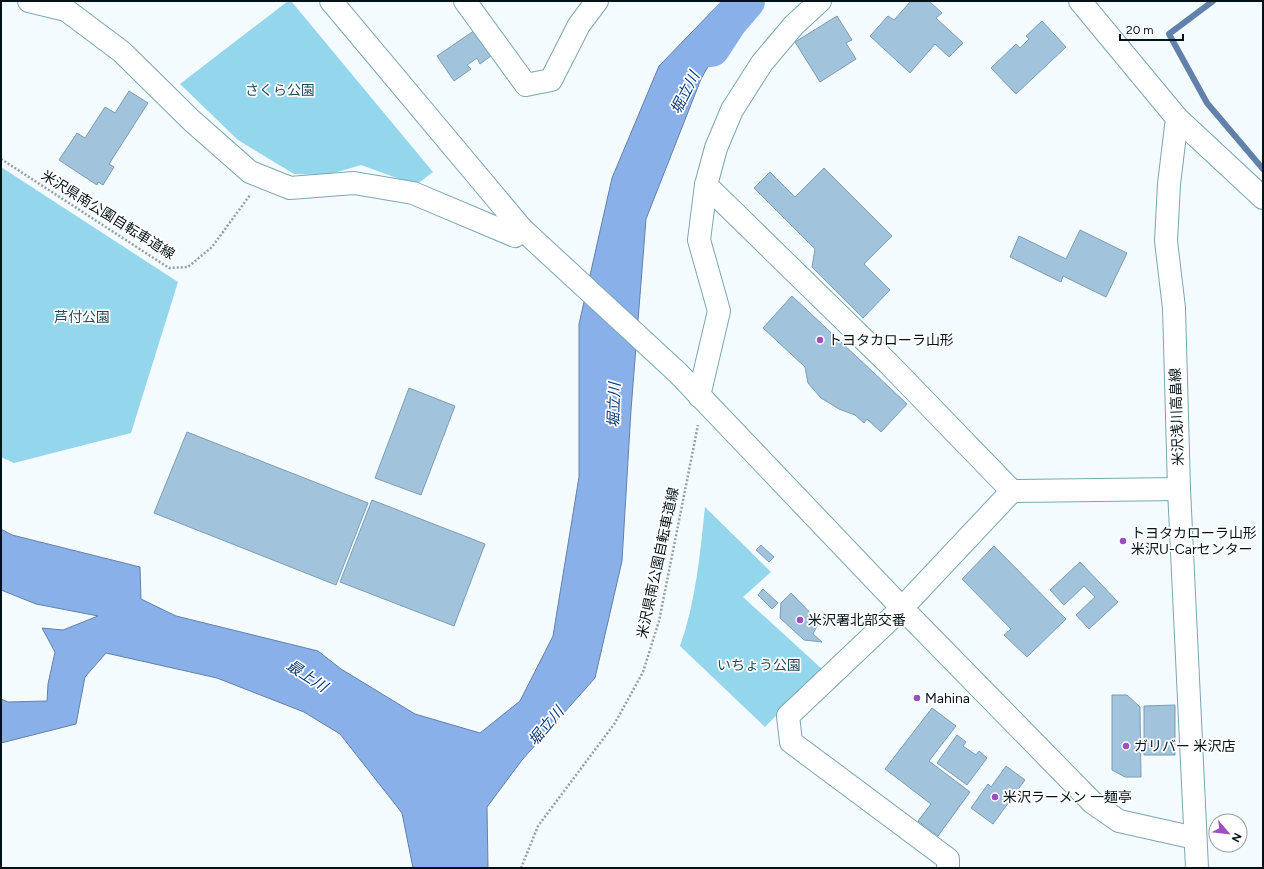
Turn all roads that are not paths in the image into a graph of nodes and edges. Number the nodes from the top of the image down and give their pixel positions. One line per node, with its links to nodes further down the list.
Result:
1 (29, 1): 10 (street)
2 (331, 1): 10 (street)
3 (465, 1): 4 (street)
4 (597, 1)
5 (820, 1): 8 (street)
6 (1080, 1): 7 (street)
7 (1177, 118): 9 (street); 12 (street, 米沢浅川高畠線)
8 (706, 185): 11 (street); 13 (street)
9 (1263, 198)
10 (522, 229): 11 (street)
11 (699, 406): 14 (street)
12 (1179, 489): 13 (street); 15 (street, 米沢浅川高畠線)
13 (1012, 491): 14 (street)
14 (902, 608): 15 (street); 16 (street)
15 (1195, 838): 17 (street, 米沢浅川高畠線)
16 (948, 868)
17 (1197, 868)

